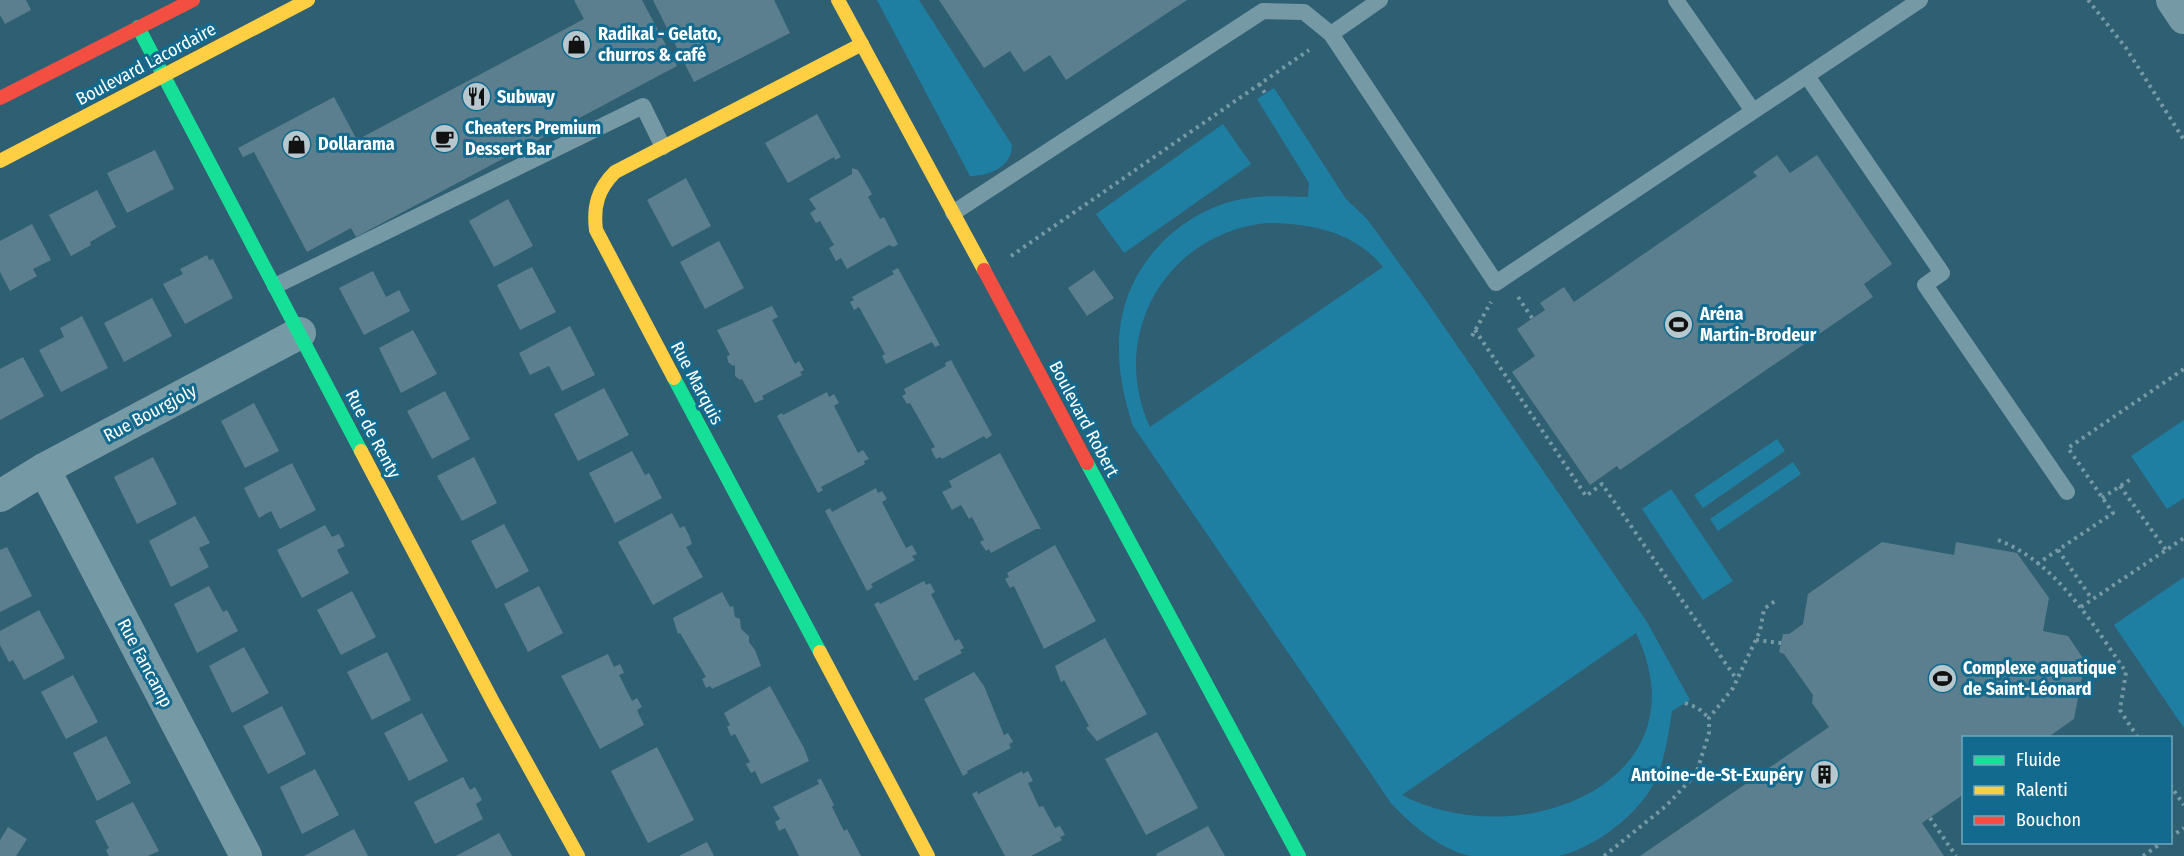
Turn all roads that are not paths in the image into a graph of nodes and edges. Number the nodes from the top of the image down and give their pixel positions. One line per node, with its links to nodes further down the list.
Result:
1 (193, 0): 9 (street, Boulevard Lacordaire)
2 (308, 0): 12 (street, Boulevard Lacordaire)
3 (838, 0): 11 (street, Boulevard Robert)
4 (1380, 0): 10 (lane)
5 (1676, 0): 15 (lane)
6 (1920, 0): 13 (lane)
7 (2172, 0): 8 (street)
8 (2184, 18)
9 (138, 27): 12 (street, Rue de Renty); 14 (street, Boulevard Lacordaire)
10 (1331, 34): 15 (lane); 18 (lane)
11 (862, 44): 16 (street, Rue Marquis); 18 (street, Boulevard Robert)
12 (164, 75): 17 (street, Boulevard Lacordaire); 19 (street, Rue de Renty)
13 (1807, 76): 15 (lane); 22 (lane)
14 (0, 98)
15 (1753, 111)
16 (663, 147): 19 (lane); 26 (street, Rue Marquis)
17 (0, 160)
18 (953, 213): 27 (street, Boulevard Robert)
19 (275, 286): 20 (street, Rue de Renty)
20 (300, 333): 21 (street, Rue Bourgjoly); 25 (street, Rue de Renty)
21 (44, 469): 23 (street, Rue Bourgjoly); 24 (street, Rue Fancamp)
22 (2067, 492)
23 (0, 496)
24 (246, 856)
25 (578, 856)
26 (928, 856)
27 (1299, 856)

